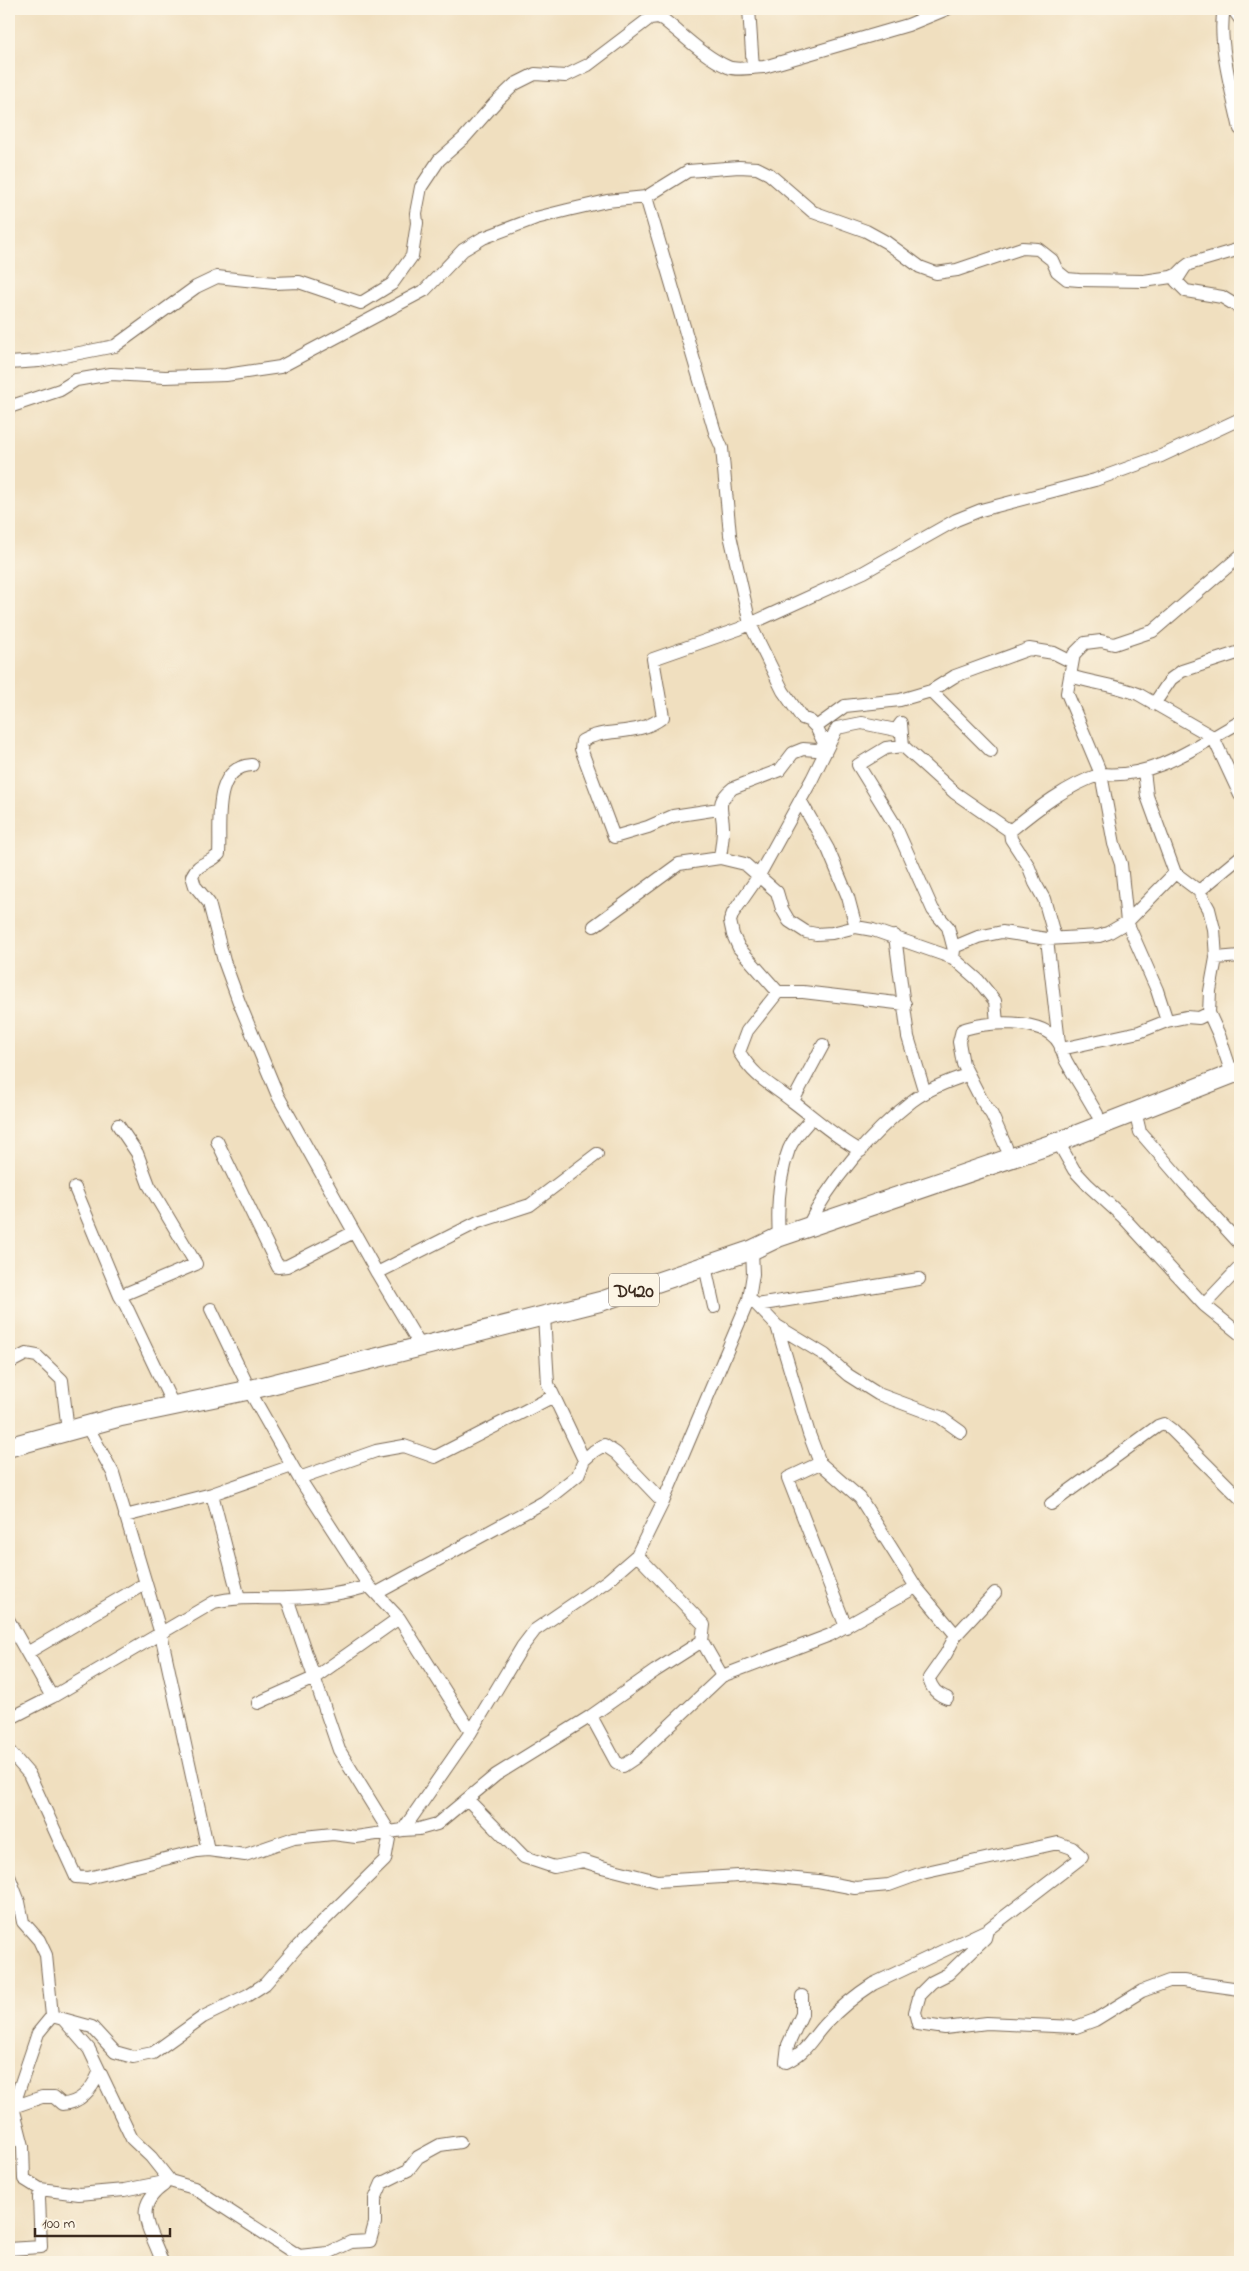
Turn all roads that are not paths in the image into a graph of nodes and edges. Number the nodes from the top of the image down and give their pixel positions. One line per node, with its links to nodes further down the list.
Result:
1 (749, 9): 6 (street)
2 (947, 9): 6 (street)
3 (1224, 9): 7 (street)
4 (1233, 9): 5 (street)
5 (1240, 19)
6 (753, 68): 12 (street)
7 (1240, 129)
8 (646, 197): 10 (street); 13 (street); 16 (street)
9 (1240, 249): 10 (street)
10 (1185, 267): 11 (street)
11 (1240, 308)
12 (9, 363)
13 (9, 407)
14 (1240, 419): 16 (street)
15 (1240, 556): 18 (street)
16 (750, 624): 23 (street); 33 (street)
17 (1240, 652): 21 (street)
18 (1072, 662): 19 (street); 20 (street)
19 (1070, 676): 21 (street); 30 (street)
20 (931, 691): 23 (street); 27 (street)
21 (1154, 704): 24 (street)
22 (1240, 722): 24 (street)
23 (816, 727): 25 (street)
24 (1213, 737): 29 (street); 31 (street)
25 (829, 744): 26 (street); 32 (street); 33 (street)
26 (903, 746): 34 (street); 45 (street)
27 (991, 751)
28 (252, 765): 70 (street)
29 (1144, 771): 30 (street); 37 (street)
30 (1101, 774): 34 (street); 40 (street)
31 (1240, 795)
32 (800, 800): 38 (street); 42 (street)
33 (719, 809): 36 (street)
34 (1010, 831): 44 (street)
35 (1240, 857): 39 (street)
36 (720, 858): 38 (street); 41 (street)
37 (1175, 873): 39 (street); 40 (street)
38 (758, 877): 42 (street); 48 (street)
39 (1199, 892): 47 (street)
40 (1127, 922): 44 (street); 51 (street)
41 (594, 926)
42 (856, 927): 43 (street)
43 (895, 936): 45 (street); 49 (street)
44 (1051, 939): 45 (street); 54 (street)
45 (953, 953): 52 (street)
46 (1240, 956): 47 (street)
47 (1216, 958): 50 (street)
48 (778, 992): 49 (street); 58 (street)
49 (905, 1004): 57 (street)
50 (1209, 1014): 51 (street); 55 (street)
51 (1167, 1021): 54 (street)
52 (997, 1023): 54 (street); 56 (street)
53 (823, 1045): 58 (street)
54 (1060, 1046): 60 (street)
55 (1235, 1068): 59 (highway, D420); 60 (highway, D420)
56 (967, 1075): 57 (street); 65 (street)
57 (925, 1093): 66 (street)
58 (793, 1101): 61 (street)
59 (1135, 1111): 64 (highway, D420); 72 (street)
60 (1097, 1114): 65 (highway, D420)
61 (812, 1118): 66 (street); 71 (street)
62 (118, 1125): 78 (street)
63 (217, 1141): 70 (street)
64 (1058, 1142): 69 (highway, D420); 80 (street)
65 (1006, 1147): 69 (highway, D420)
66 (861, 1151): 69 (street)
67 (598, 1154): 76 (street)
68 (75, 1188): 78 (street)
69 (809, 1222): 71 (highway, D420)
70 (354, 1232): 76 (street)
71 (779, 1232): 73 (highway, D420); 86 (highway, D420)
72 (1240, 1244)
73 (752, 1250): 74 (highway, D420); 79 (street)
74 (705, 1266): 81 (street); 83 (highway, D420)
75 (1240, 1267): 80 (street)
76 (377, 1273): 86 (street)
77 (919, 1279): 79 (street)
78 (120, 1296): 90 (street)
79 (753, 1302): 84 (street); 102 (street)
80 (1204, 1304): 85 (street)
81 (714, 1307)
82 (211, 1309): 88 (street)
83 (544, 1316): 86 (highway, D420); 89 (street)
84 (778, 1326): 93 (street); 97 (street)
85 (1240, 1334)
86 (414, 1345): 88 (highway, D420)
87 (9, 1363): 91 (street)
88 (247, 1385): 90 (highway, D420); 98 (street)
89 (552, 1397): 96 (street); 99 (street)
90 (171, 1400): 91 (highway, D420); 92 (highway, D420)
91 (68, 1424): 92 (highway, D420); 94 (highway, D420); 95 (highway, D420)
92 (87, 1426): 104 (street)
93 (961, 1432)
94 (9, 1435)
95 (9, 1447)
96 (584, 1460): 102 (street); 108 (street)
97 (820, 1463): 107 (street); 114 (street)
98 (292, 1466): 99 (street); 100 (street)
99 (299, 1478): 108 (street)
100 (212, 1494): 104 (street); 110 (street)
101 (1240, 1498): 103 (street)
102 (663, 1502): 105 (street)
103 (1051, 1504)
104 (125, 1516): 106 (street)
105 (637, 1555): 117 (street); 126 (street)
106 (146, 1584): 115 (street); 118 (street)
107 (916, 1587): 114 (street); 116 (street)
108 (373, 1590): 111 (street); 112 (street)
109 (995, 1593): 116 (street)
110 (239, 1598): 111 (street); 115 (street)
111 (287, 1598): 120 (street)
112 (399, 1618): 120 (street); 126 (street)
113 (9, 1621): 118 (street)
114 (846, 1626): 119 (street)
115 (161, 1634): 121 (street); 131 (street)
116 (956, 1635): 122 (street)
117 (702, 1641): 119 (street); 124 (street)
118 (27, 1653): 121 (street)
119 (722, 1676): 124 (street)
120 (314, 1678): 123 (street); 130 (street)
121 (52, 1697): 125 (street)
122 (947, 1698)
123 (258, 1703)
124 (592, 1716): 128 (street)
125 (9, 1720)
126 (471, 1732): 129 (street)
127 (9, 1752): 131 (street)
128 (468, 1800): 129 (street); 133 (street)
129 (402, 1830): 130 (street)
130 (390, 1833): 131 (street); 136 (street)
131 (208, 1850)
132 (9, 1876): 136 (street)
133 (987, 1930): 134 (street); 135 (street)
134 (1240, 1990)
135 (802, 1996)
136 (58, 2017): 137 (street); 138 (street)
137 (99, 2073): 138 (street); 141 (street)
138 (11, 2106): 139 (street)
139 (13, 2129): 142 (street)
140 (460, 2142): 144 (street)
141 (170, 2181): 142 (street); 144 (street); 145 (street)
142 (40, 2189): 143 (street)
143 (9, 2249)
144 (300, 2259)
145 (162, 2262)

